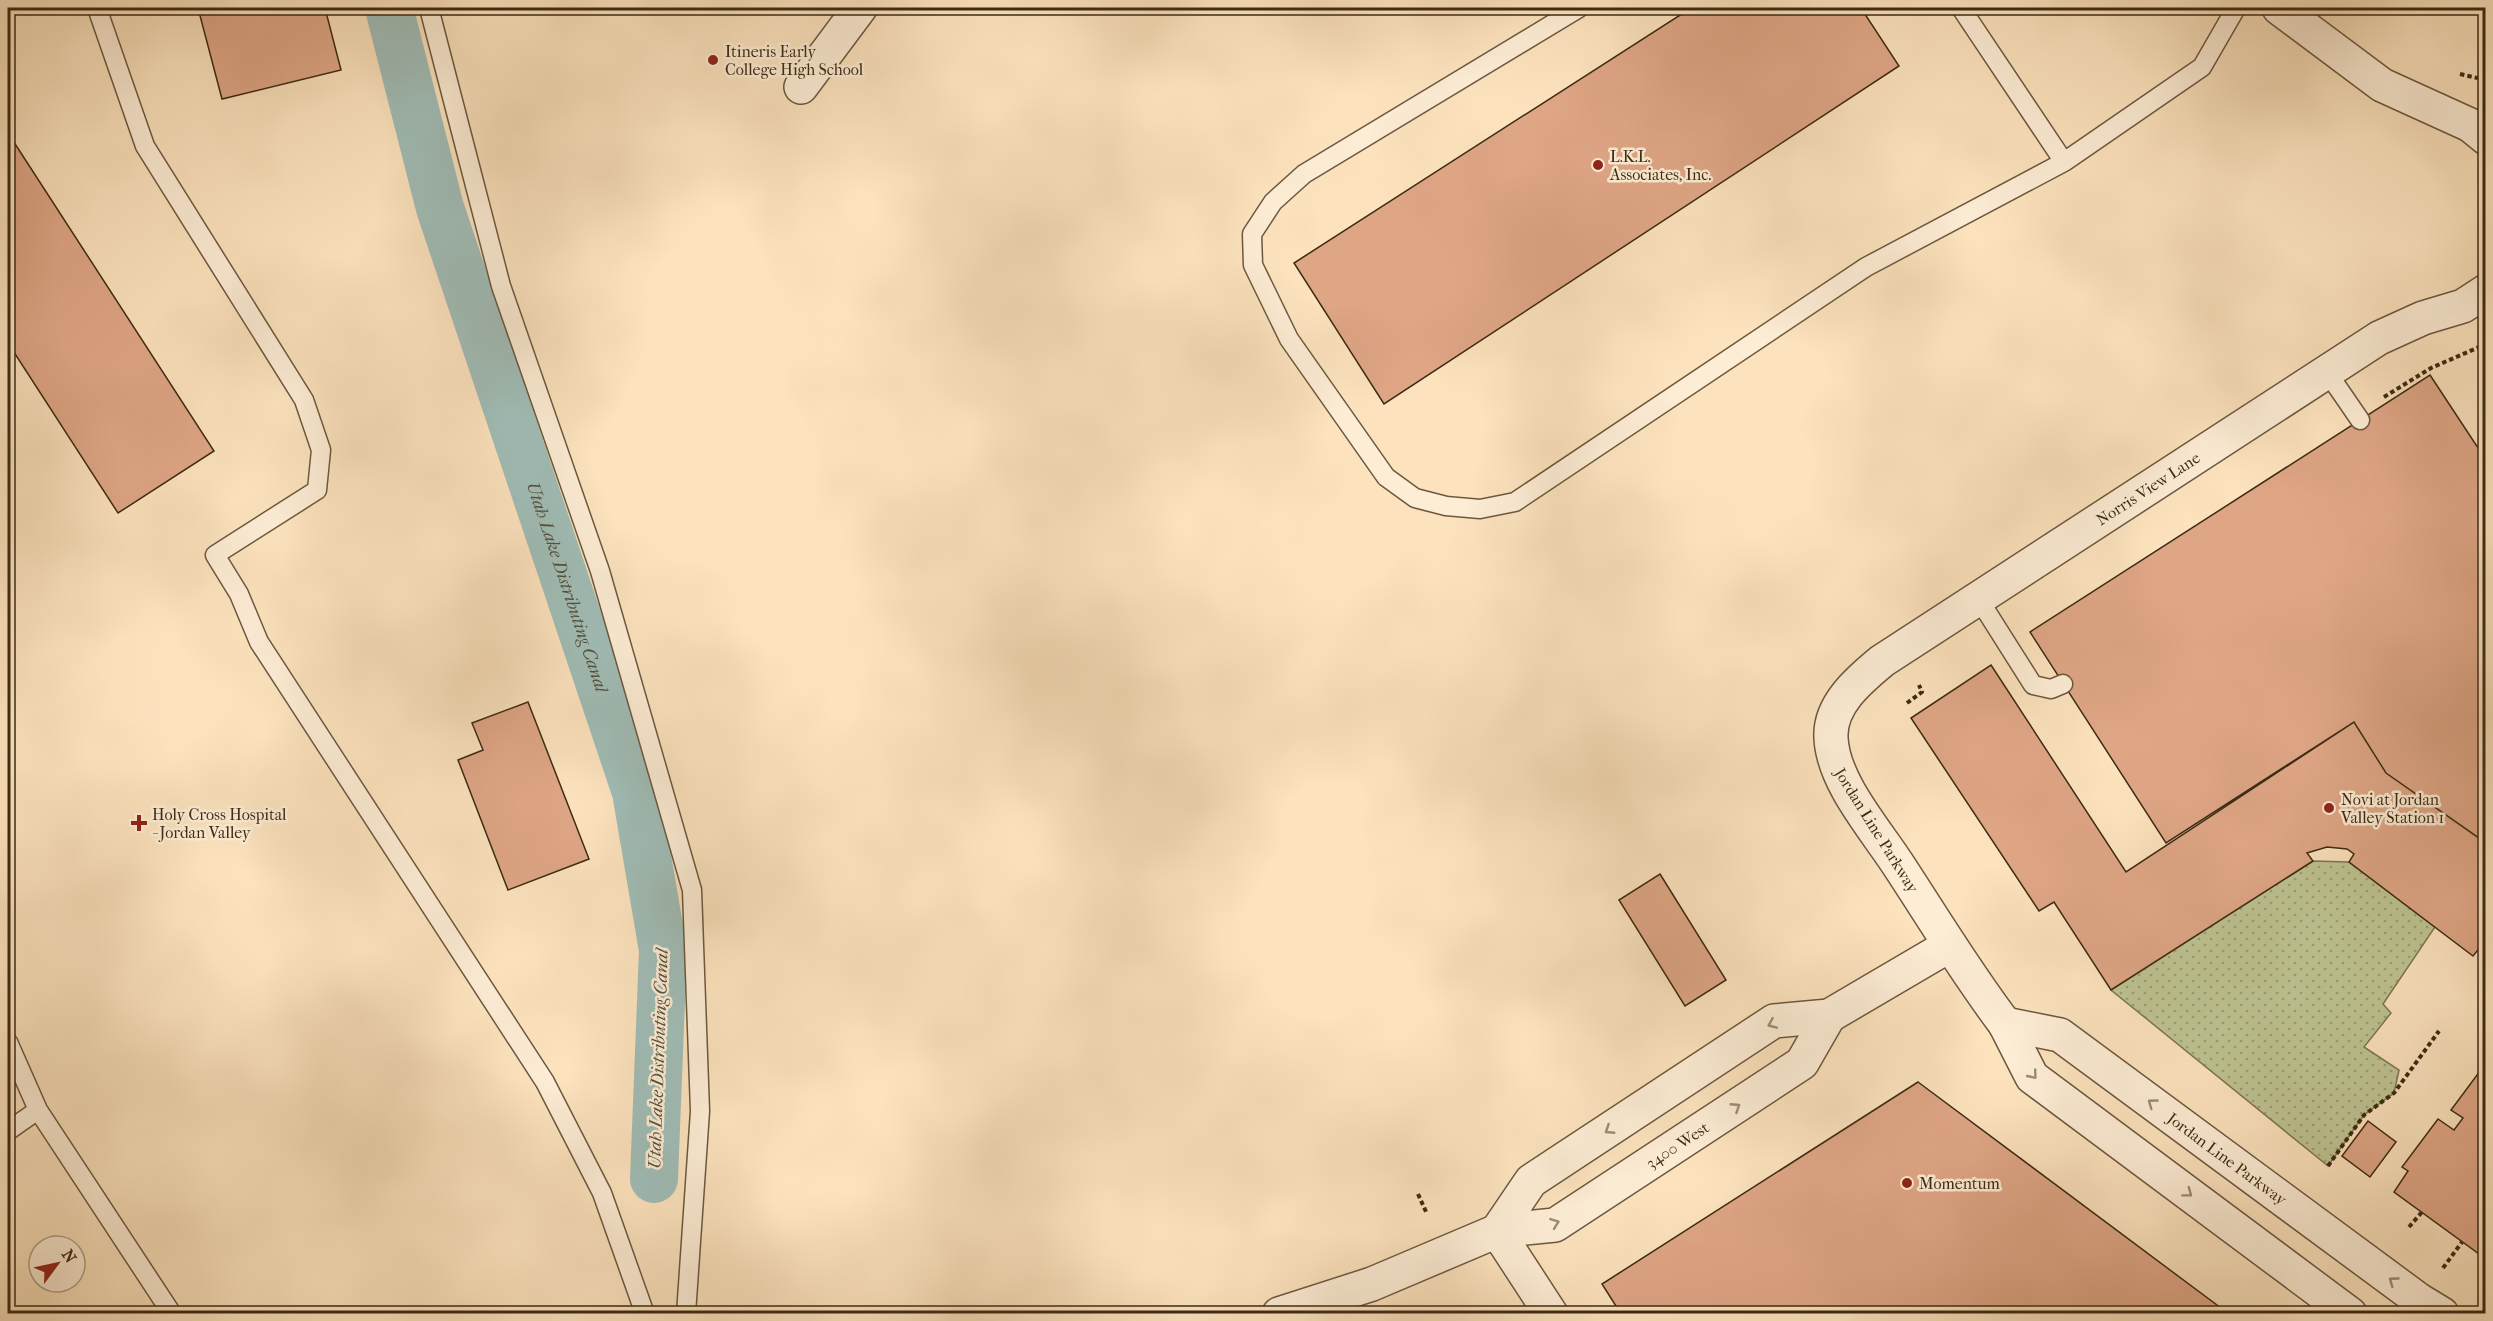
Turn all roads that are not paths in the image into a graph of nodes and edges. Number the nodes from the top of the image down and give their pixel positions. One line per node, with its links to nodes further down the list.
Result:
1 (97, 8): 25 (lane)
2 (429, 8): 26 (lane)
3 (860, 8): 8 (street)
4 (1579, 8): 10 (lane)
5 (1961, 8): 10 (lane)
6 (2236, 8): 10 (lane)
7 (2279, 8): 9 (street)
8 (801, 87)
9 (2486, 138)
10 (2064, 162)
11 (2486, 291): 12 (street, Norris View Lane)
12 (2327, 372): 13 (lane); 14 (street, Norris View Lane)
13 (2360, 420)
14 (1978, 598): 15 (lane); 16 (street, Norris View Lane)
15 (2063, 684)
16 (1833, 718): 17 (street, Jordan Line Parkway)
17 (1950, 945): 18 (street); 19 (street, Jordan Line Parkway)
18 (1829, 1016): 23 (street, one-way to 23); 23 (street, 3400 West, one-way to 18)
19 (2005, 1024): 29 (street, Jordan Line Parkway, one-way to 29); 30 (street, Jordan Line Parkway, one-way to 19)
20 (8, 1042): 21 (lane)
21 (38, 1110): 22 (lane); 24 (lane)
22 (8, 1131)
23 (1497, 1231): 27 (street, 3400 West); 28 (street)
24 (172, 1314)
25 (645, 1314)
26 (686, 1314)
27 (1278, 1314)
28 (1551, 1314)
29 (2350, 1314)
30 (2442, 1314)

